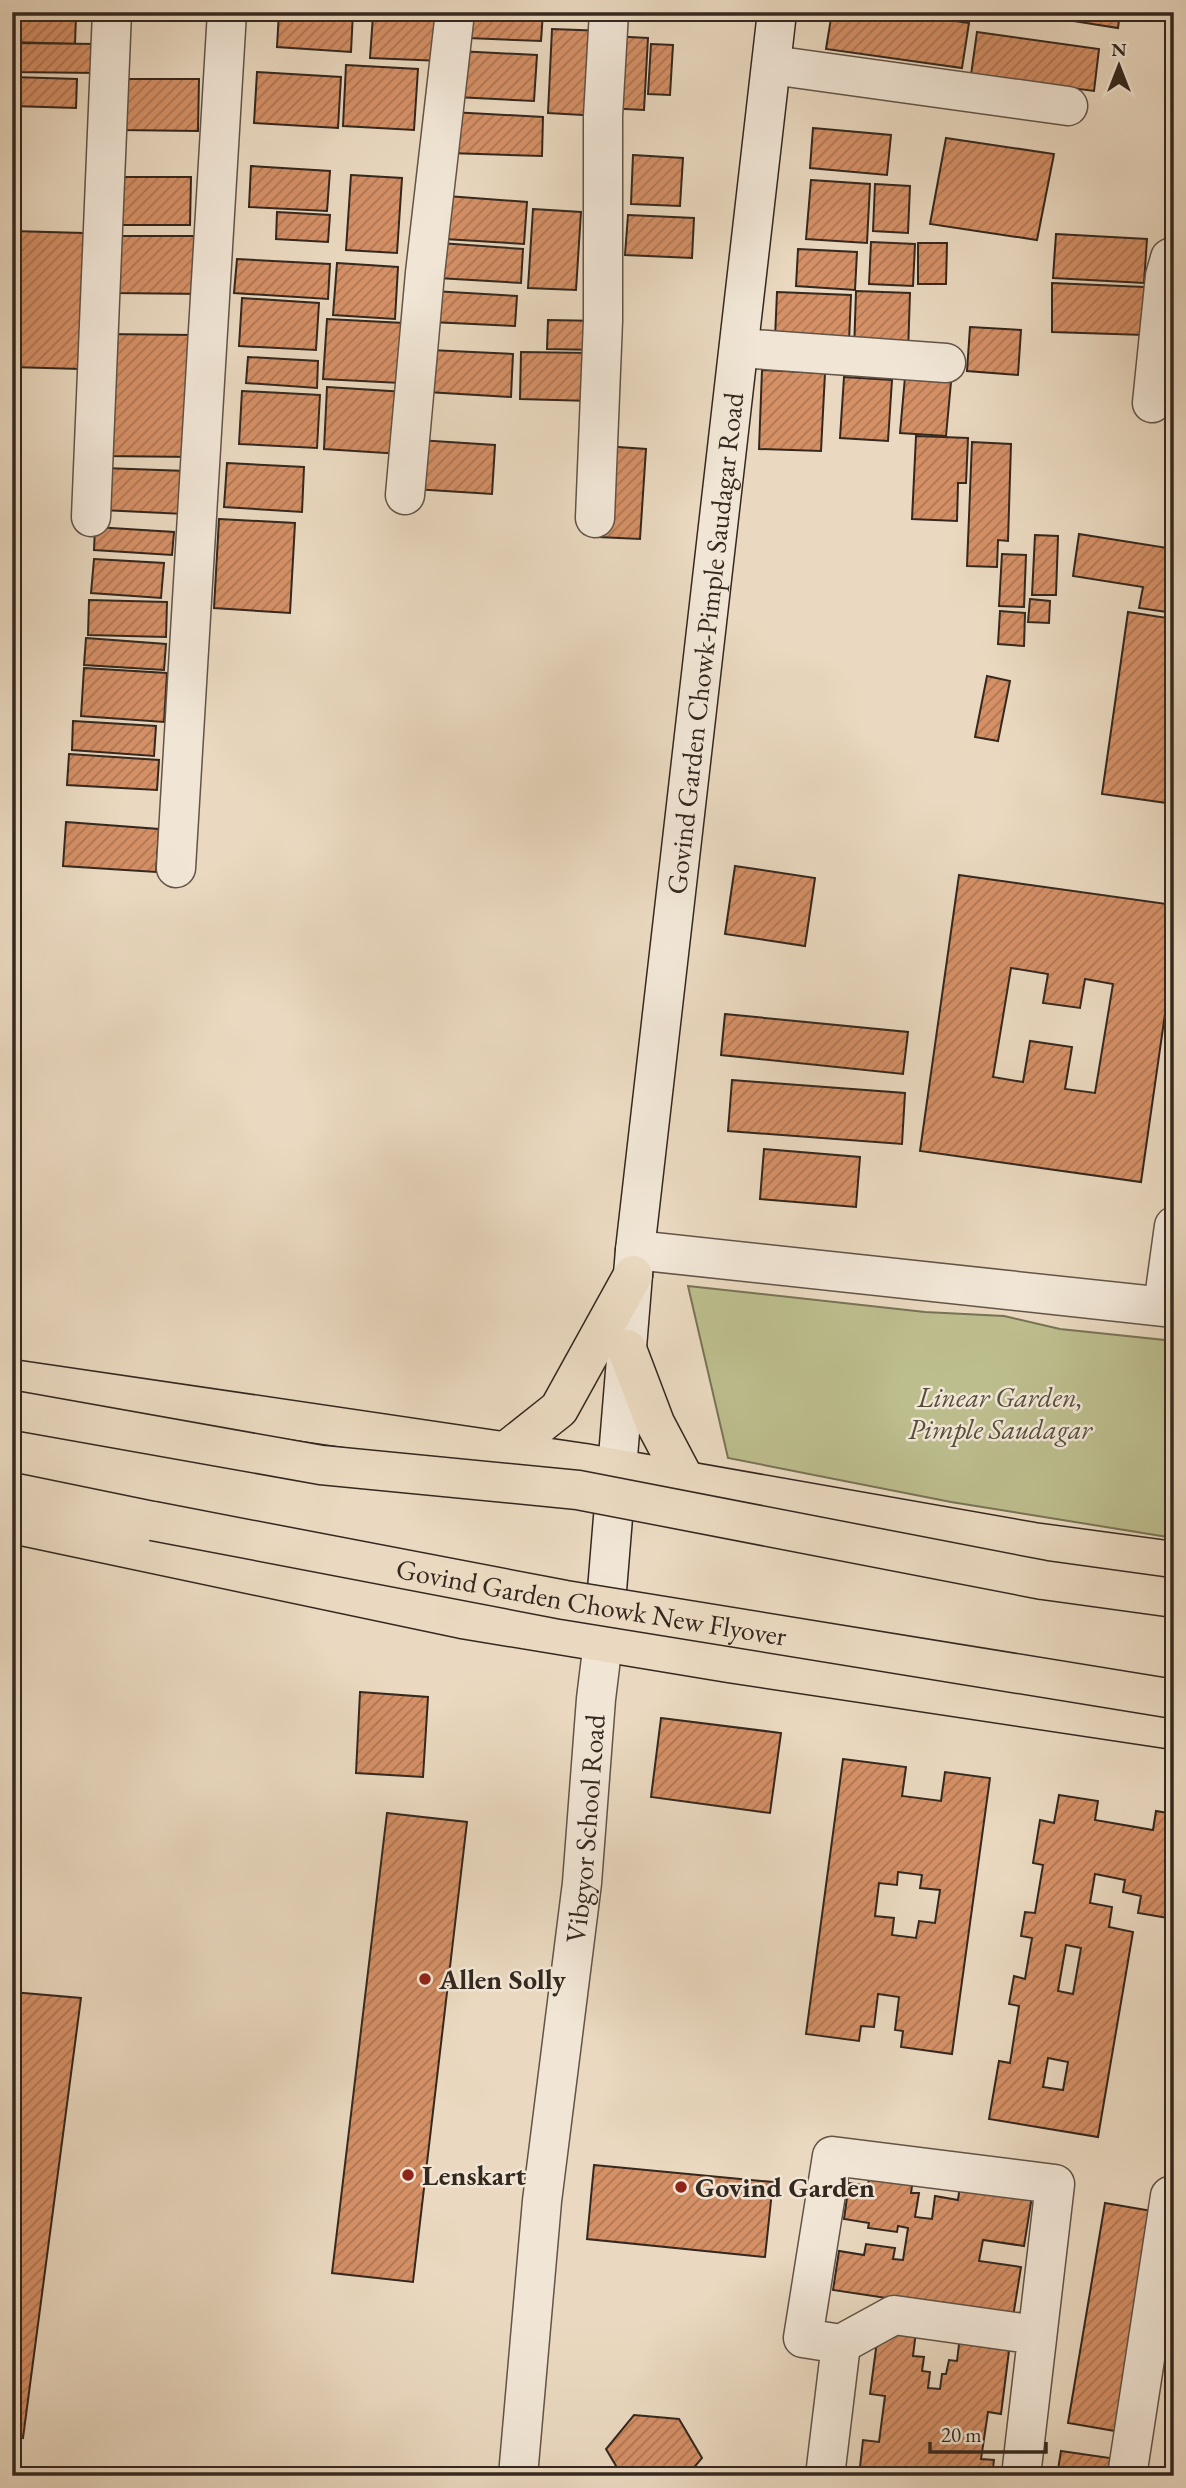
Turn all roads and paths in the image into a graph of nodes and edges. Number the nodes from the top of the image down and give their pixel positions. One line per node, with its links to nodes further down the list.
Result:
1 (113, 12): 13 (street)
2 (227, 12): 15 (street)
3 (455, 12): 12 (street)
4 (610, 12): 14 (street)
5 (777, 12): 6 (street, Govind Garden Chowk-Pimple Saudagar Road)
6 (772, 65): 7 (street); 9 (street, Govind Garden Chowk-Pimple Saudagar Road)
7 (1068, 106)
8 (1173, 251): 11 (street)
9 (739, 348): 10 (street); 17 (street, Govind Garden Chowk-Pimple Saudagar Road)
10 (946, 363)
11 (1152, 403)
12 (405, 495)
13 (91, 517)
14 (595, 517)
15 (176, 868)
16 (1174, 1226): 18 (street)
17 (634, 1263): 18 (street); 19 (street, Govind Garden Chowk-Pimple Saudagar Road); 22 (main road)
18 (1168, 1307)
19 (627, 1349): 23 (street, Govind Garden Chowk-Pimple Saudagar Road); 24 (main road)
20 (12, 1379): 22 (main road)
21 (12, 1410): 28 (main road, bridge)
22 (506, 1451): 23 (main road)
23 (619, 1470): 24 (main road); 29 (street, Vibgyor School Road)
24 (685, 1480): 27 (main road)
25 (12, 1492): 30 (main road, Govind Garden Chowk New Flyover, bridge)
26 (12, 1524): 29 (main road)
27 (1174, 1561)
28 (1174, 1598)
29 (603, 1642): 31 (main road); 35 (street, Vibgyor School Road)
30 (1174, 1699)
31 (1174, 1730)
32 (1170, 2196): 38 (street)
33 (1037, 2335): 34 (street); 34 (street); 37 (street)
34 (841, 2344): 36 (street)
35 (518, 2476)
36 (825, 2476)
37 (1021, 2476)
38 (1127, 2476)

